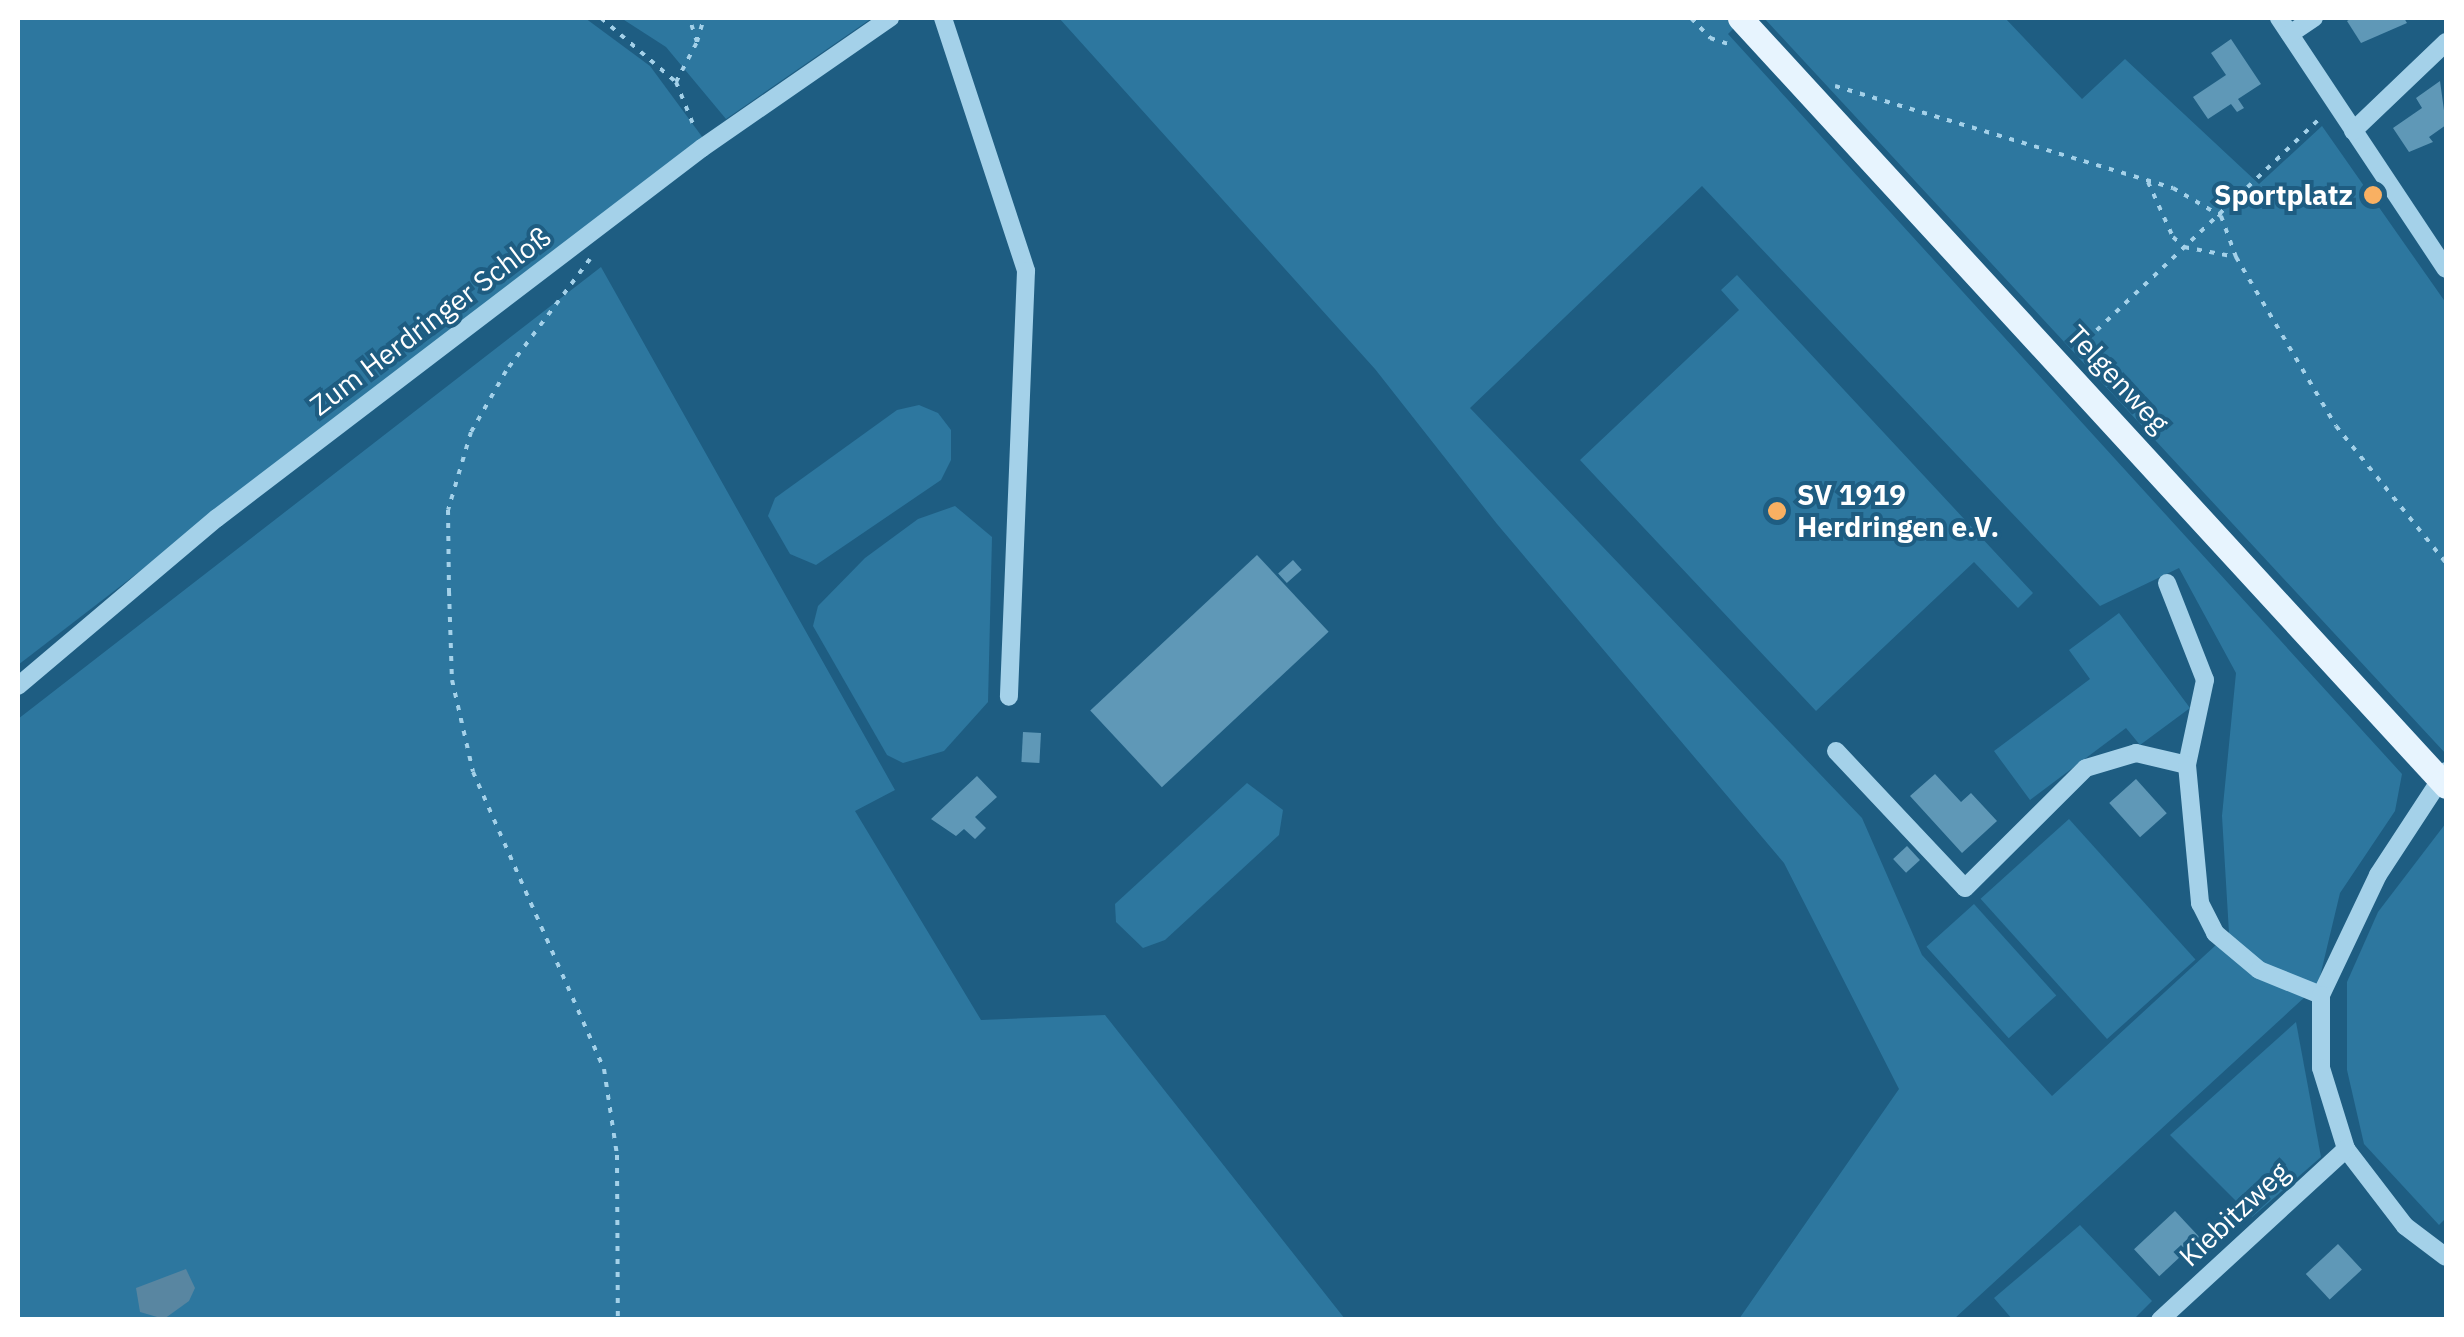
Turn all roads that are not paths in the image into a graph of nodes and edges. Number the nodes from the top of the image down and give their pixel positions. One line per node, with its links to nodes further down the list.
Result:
1 (890, 18): 10 (street, Zum Herdringer Schloß)
2 (943, 18): 11 (street)
3 (1740, 18): 14 (main road, Telgenweg)
4 (2314, 18): 5 (street)
5 (2284, 26): 7 (street)
6 (2446, 42): 7 (street)
7 (2353, 131): 8 (street)
8 (2446, 269)
9 (2167, 584): 13 (street)
10 (18, 686)
11 (1009, 696)
12 (1836, 750): 13 (street)
13 (2187, 765): 15 (street)
14 (2444, 779): 15 (street)
15 (2321, 994): 16 (street)
16 (2346, 1148): 17 (street); 18 (street, Kiebitzweg)
17 (2446, 1257)
18 (2160, 1320)

